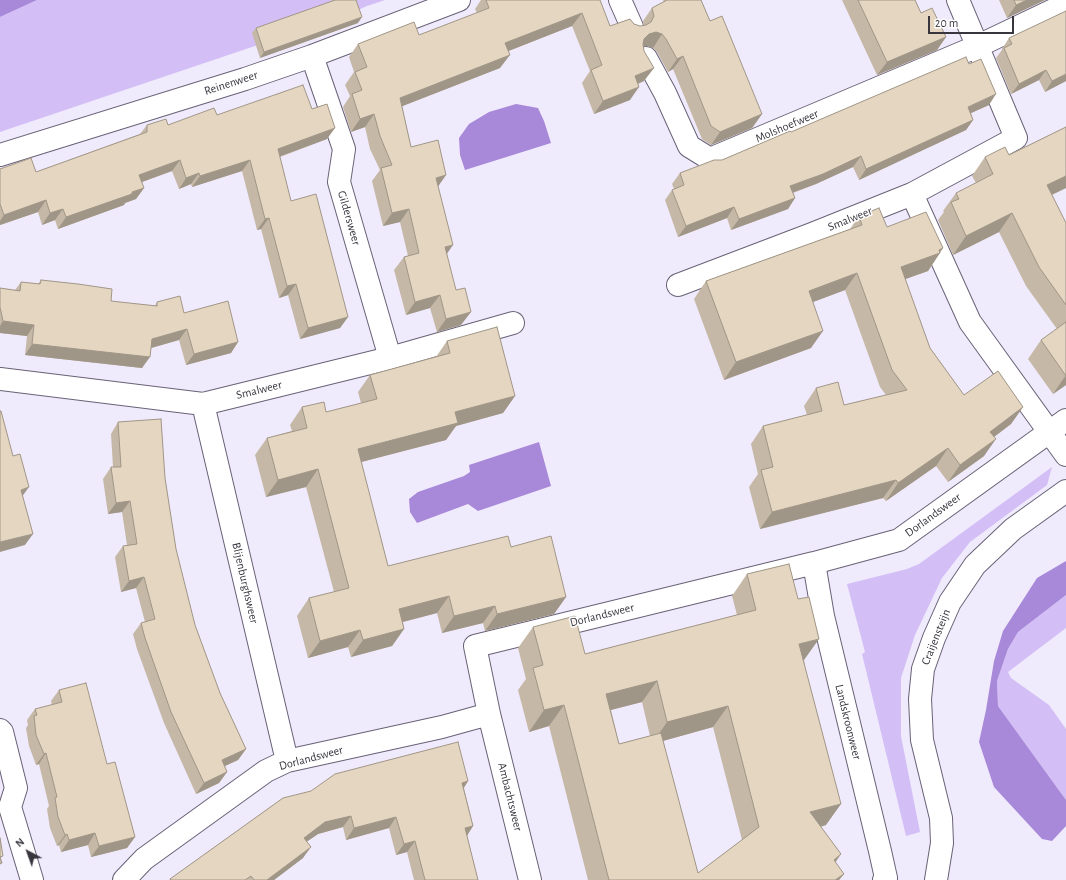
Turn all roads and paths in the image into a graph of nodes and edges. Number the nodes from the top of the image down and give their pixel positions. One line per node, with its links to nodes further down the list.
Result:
1 (459, 0): 7 (street, Reinenweer)
2 (620, 0): 5 (street)
3 (958, 0): 6 (street)
4 (1066, 4): 6 (street, Molshoefweer)
5 (632, 27)
6 (978, 46): 8 (street, Molshoefweer); 10 (street, Smalweer)
7 (312, 56): 9 (street, Reinenweer); 13 (street, Gildersweer)
8 (646, 58)
9 (0, 155)
10 (912, 194): 11 (street, Smalweer); 16 (street)
11 (678, 285)
12 (513, 324): 13 (street, Smalweer)
13 (390, 358): 15 (street, Smalweer)
14 (0, 379): 15 (street, Smalweer)
15 (202, 404): 22 (street, Blijenburghsweer)
16 (1057, 426): 17 (street); 19 (street, Dorlandsweer)
17 (1066, 455)
18 (1066, 491): 27 (street, Craijensteijn)
19 (814, 563): 20 (street, Dorlandsweer); 26 (street, Landskroonweer)
20 (489, 714): 22 (street, Dorlandsweer); 25 (street, Ambachtsweer)
21 (0, 730): 23 (street)
22 (287, 762): 24 (street, Dorlandsweer)
23 (32, 880)
24 (126, 880)
25 (530, 880)
26 (884, 880)
27 (936, 880)

